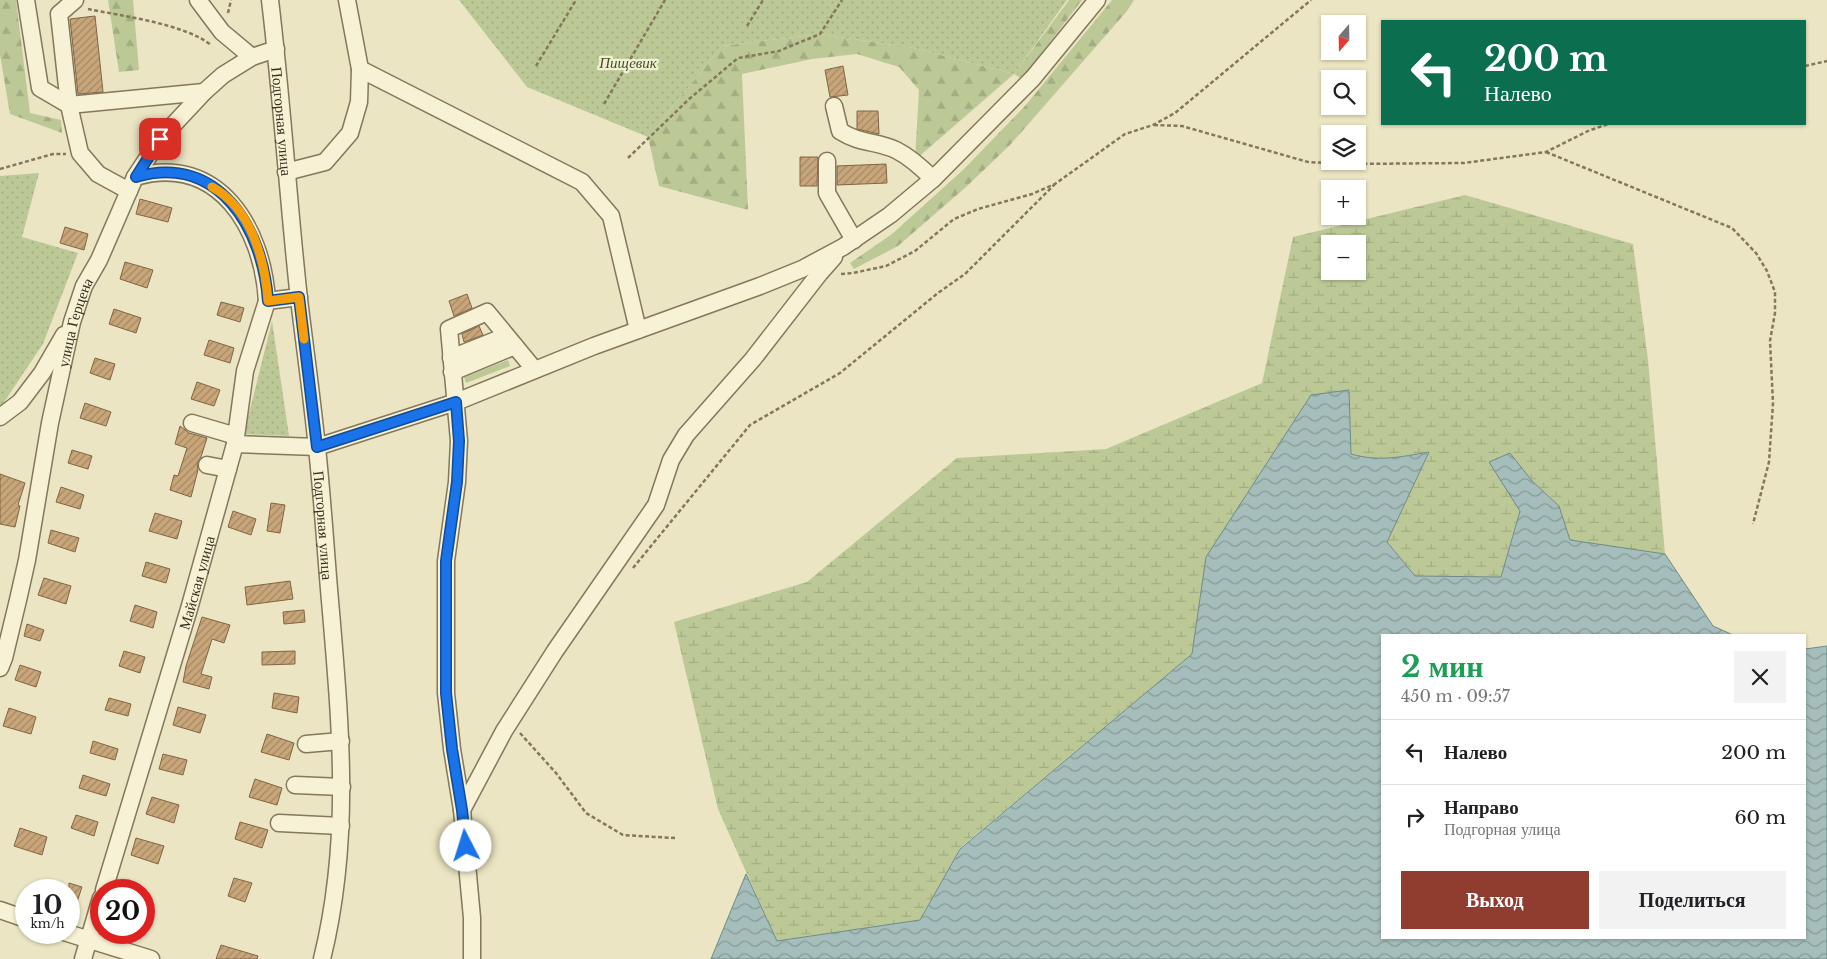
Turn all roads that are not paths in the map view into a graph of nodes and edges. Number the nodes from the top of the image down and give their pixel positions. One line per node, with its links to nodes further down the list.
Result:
1 (26, 0): 11 (street)
2 (198, 0): 8 (street)
3 (270, 0): 7 (street, Подгорная улица)
4 (347, 0): 9 (street)
5 (1097, 0): 15 (street)
6 (72, 2): 11 (street)
7 (276, 49): 8 (street, улица Герцена); 14 (street, Подгорная улица)
8 (252, 57): 10 (street, улица Герцена)
9 (360, 69): 14 (street); 21 (street)
10 (204, 92): 11 (street); 16 (street, улица Герцена)
11 (69, 105): 16 (street)
12 (834, 106): 15 (street)
13 (828, 161): 17 (street)
14 (286, 172): 18 (street, Подгорная улица)
15 (933, 179): 17 (street)
16 (132, 184): 19 (street); 20 (street, улица Герцена)
17 (848, 243): 21 (street); 37 (street)
18 (299, 297): 19 (street); 29 (street, Подгорная улица)
19 (268, 301): 28 (street, Майская улица)
20 (72, 322): 26 (street); 32 (street, улица Герцена)
21 (638, 330): 24 (street)
22 (510, 340): 23 (street); 23 (street); 24 (street)
23 (452, 365): 25 (street)
24 (534, 369): 25 (street)
25 (456, 402): 29 (street); 37 (street)
26 (0, 417)
27 (192, 423): 28 (street)
28 (235, 440): 29 (street); 31 (street, Майская улица)
29 (317, 447): 33 (street, Подгорная улица)
30 (207, 465): 31 (street)
31 (228, 469): 40 (street, Майская улица)
32 (0, 668)
33 (341, 741): 34 (street); 36 (street, Подгорная улица)
34 (306, 744)
35 (295, 785): 36 (street)
36 (342, 786): 39 (street, Подгорная улица)
37 (462, 810): 49 (street)
38 (279, 823): 39 (street)
39 (341, 826): 48 (street, Подгорная улица)
40 (107, 879)
41 (0, 910): 42 (street)
42 (15, 915)
43 (90, 934): 45 (street)
44 (80, 938): 45 (street)
45 (88, 941): 46 (street); 47 (street)
46 (83, 959)
47 (151, 959)
48 (322, 959)
49 (472, 959)

